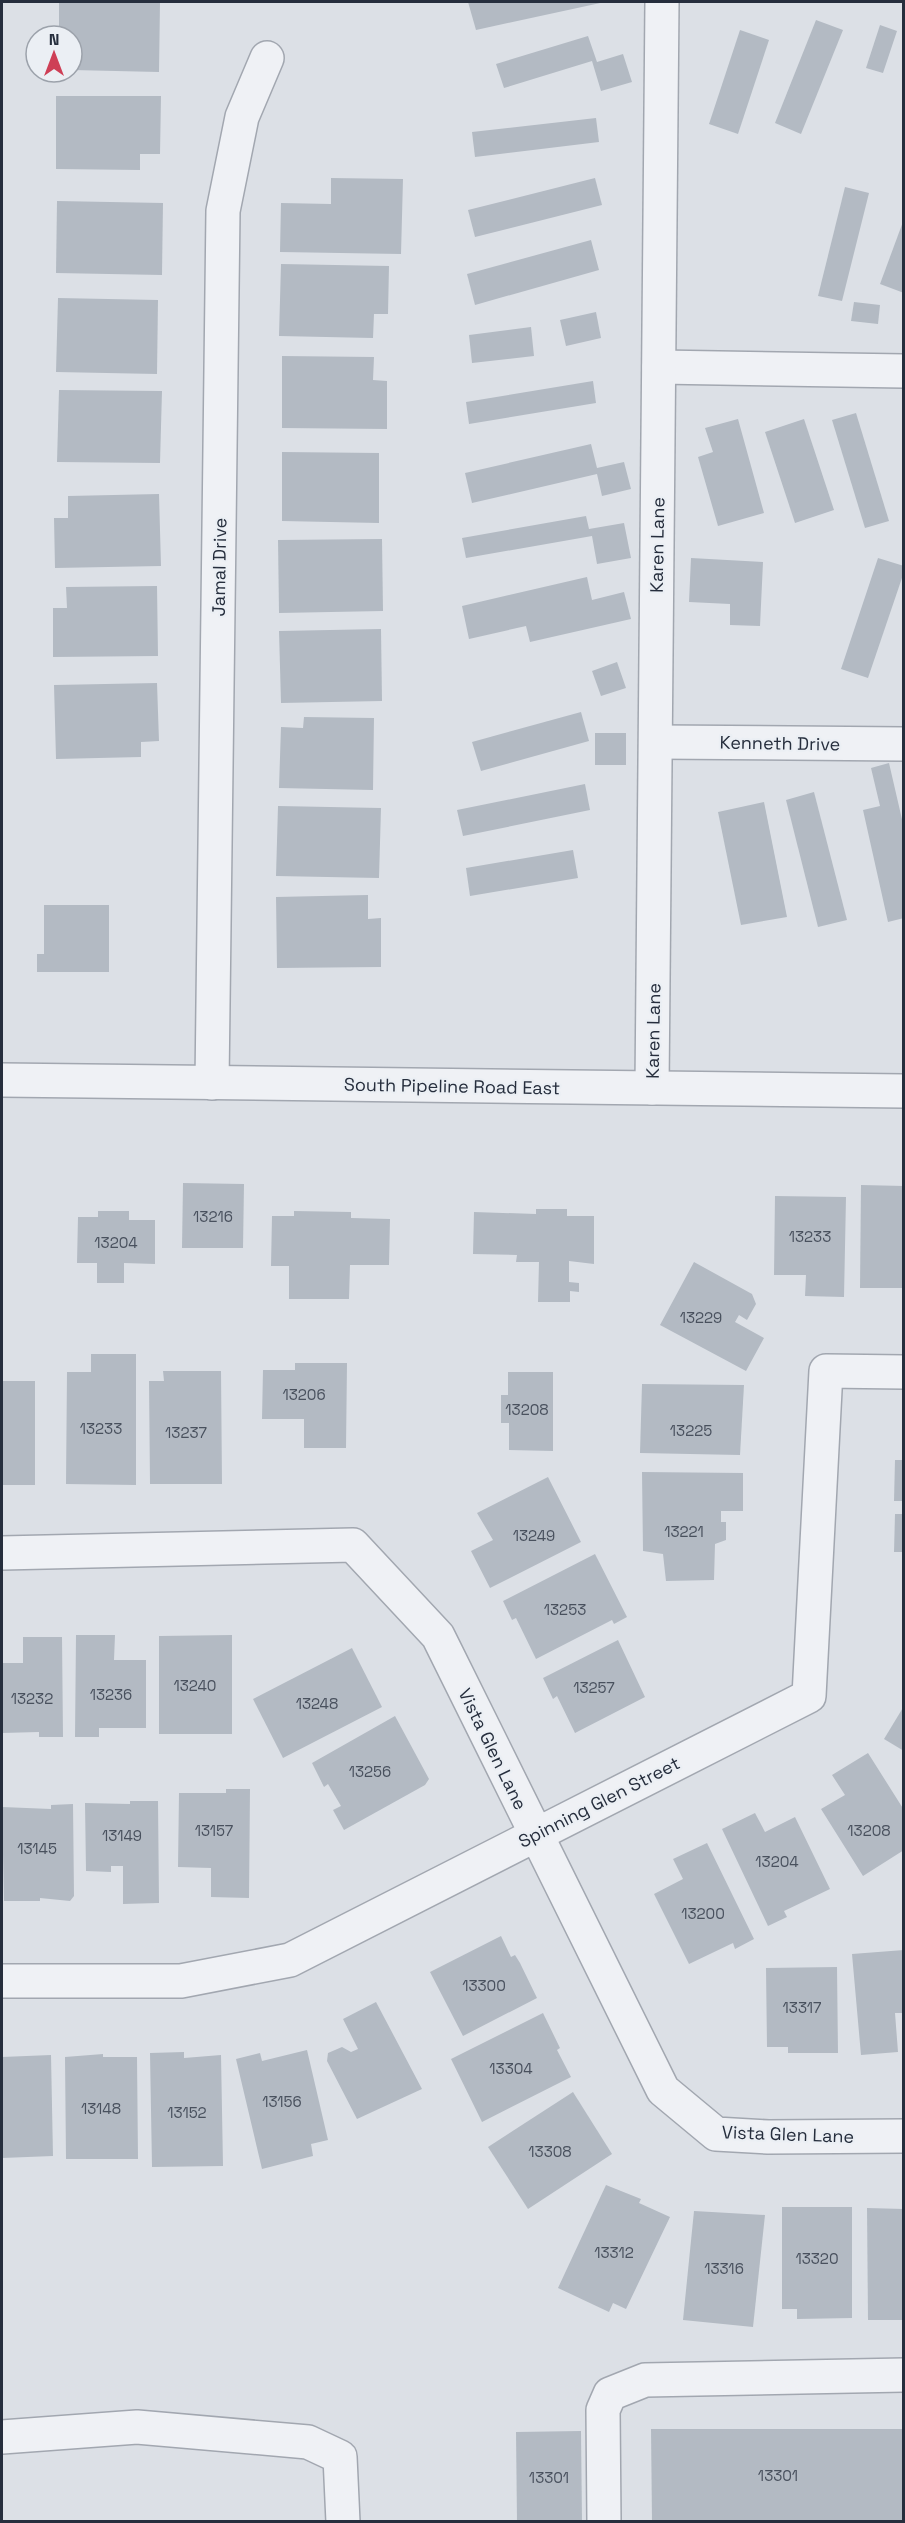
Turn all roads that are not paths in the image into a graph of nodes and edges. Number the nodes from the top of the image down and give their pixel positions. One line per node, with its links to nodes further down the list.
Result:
1 (662, 2): 3 (street, Karen Lane)
2 (267, 58): 8 (street, Jamal Drive)
3 (659, 367): 4 (street); 5 (street, Karen Lane)
4 (903, 371)
5 (656, 742): 6 (street, Kenneth Drive); 9 (street, Karen Lane)
6 (903, 744)
7 (2, 1080): 8 (street, South Pipeline Road East)
8 (212, 1083): 9 (street, South Pipeline Road East)
9 (652, 1088): 10 (street, South Pipeline Road East)
10 (903, 1091)
11 (903, 1372): 13 (street, Spinning Glen Street)
12 (2, 1553): 13 (street, Vista Glen Lane)
13 (535, 1835): 14 (street, Spinning Glen Street); 15 (street, Vista Glen Lane)
14 (2, 1981)
15 (903, 2136)
16 (903, 2375): 19 (street)
17 (2, 2437): 18 (street)
18 (343, 2522)
19 (604, 2522)

